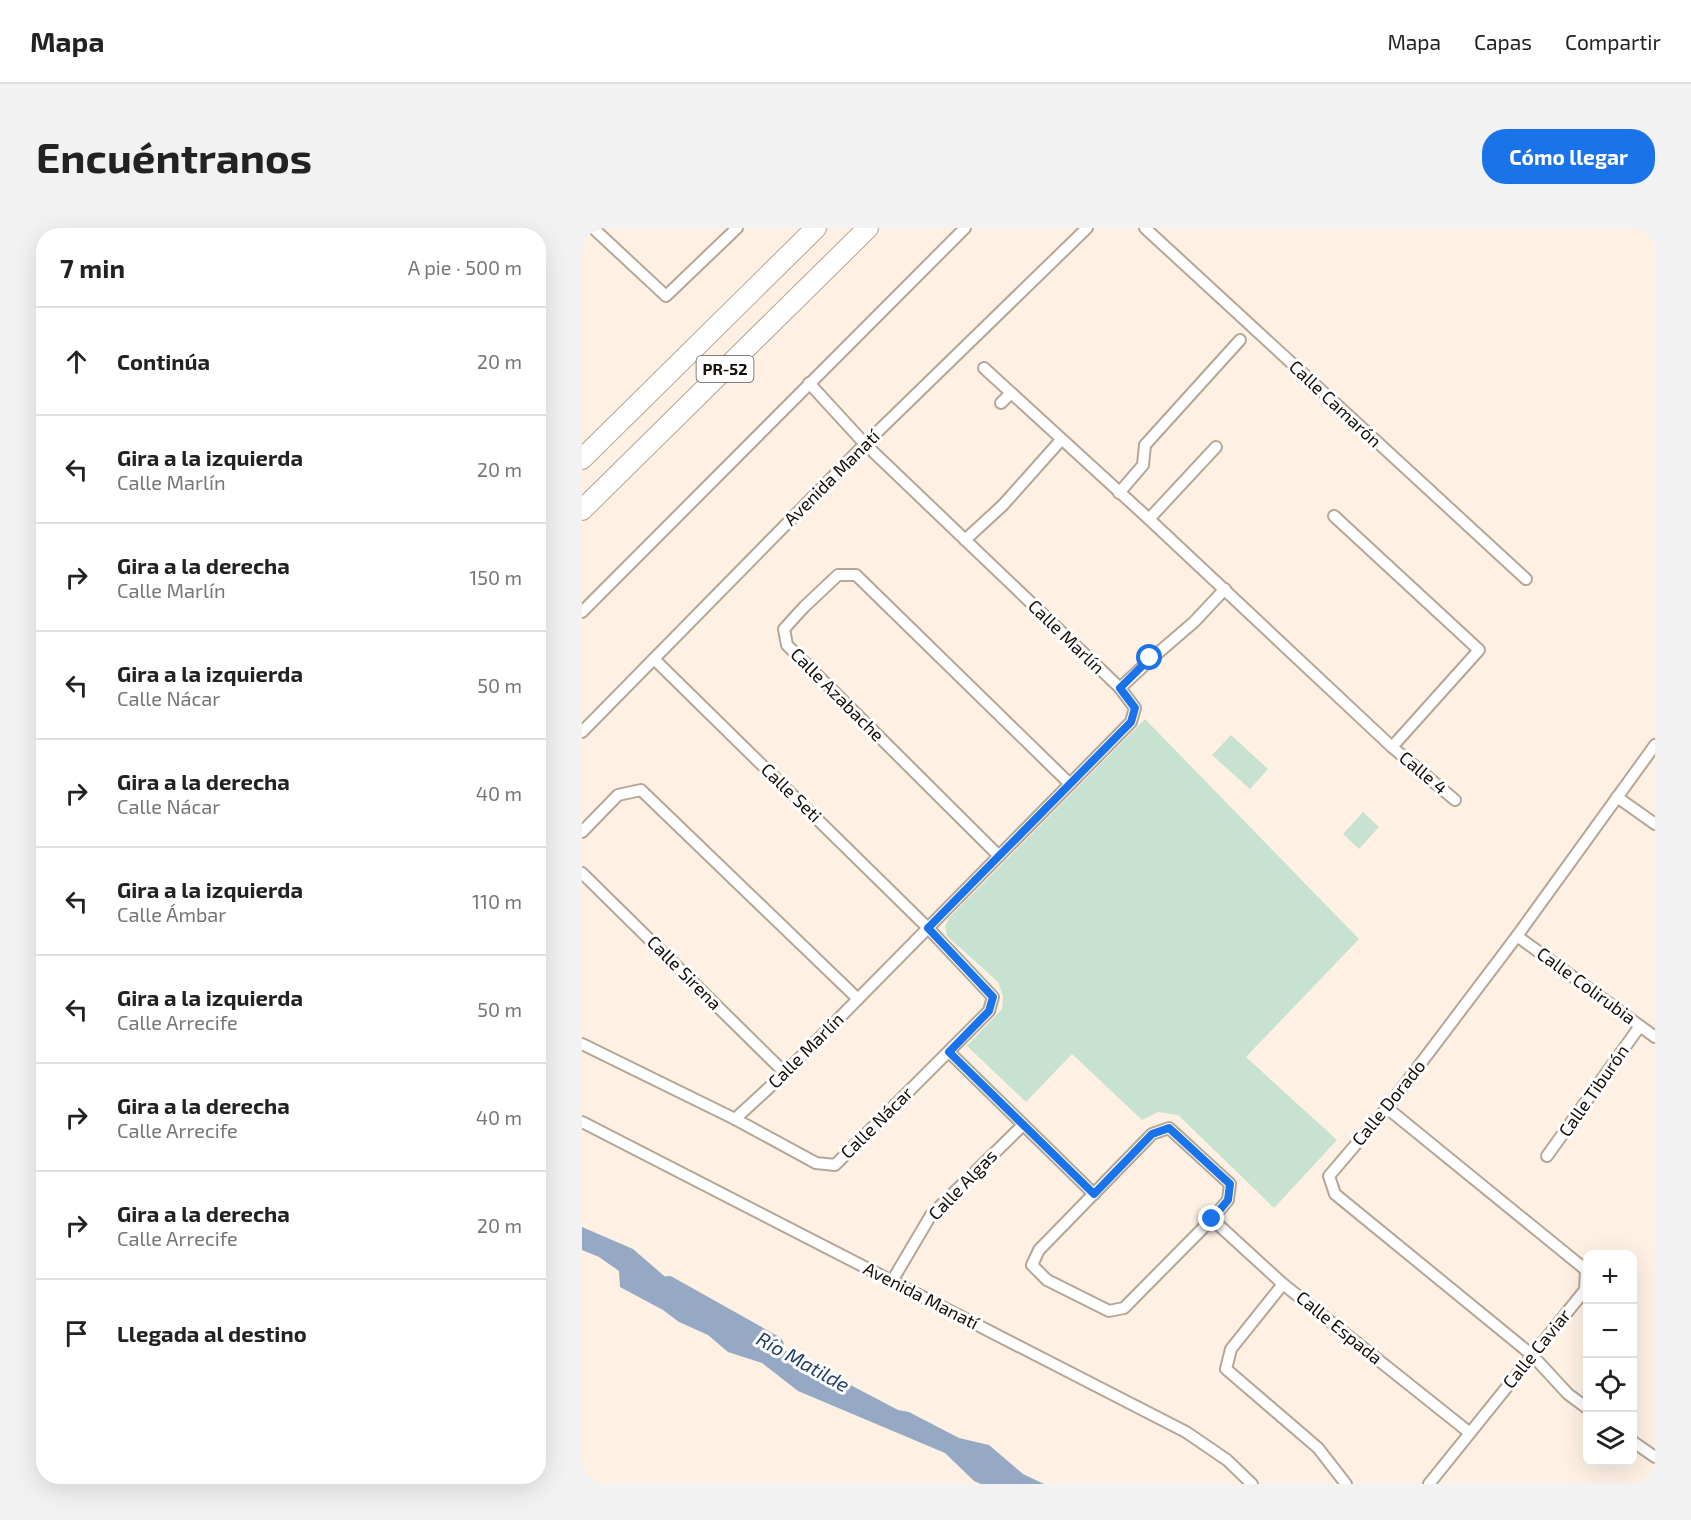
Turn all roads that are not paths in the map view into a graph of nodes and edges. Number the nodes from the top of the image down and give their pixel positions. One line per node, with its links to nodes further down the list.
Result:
1 (593, 228): 2 (street)
2 (736, 228)
3 (816, 228): 16 (highway, PR-52)
4 (868, 228): 18 (highway, PR-52)
5 (965, 228): 10 (street)
6 (1087, 228): 14 (street, Avenida Manatí)
7 (1145, 228): 22 (street, Calle Camarón)
8 (1240, 340): 17 (street)
9 (984, 368): 11 (street, Calle 4)
10 (809, 383): 14 (street, Calle Marlín); 24 (street)
11 (1011, 393): 12 (street); 13 (street, Calle 4)
12 (1001, 403)
13 (1061, 440): 17 (street, Calle 4); 21 (street)
14 (865, 444): 21 (street, Calle Marlín); 25 (street, Avenida Manatí)
15 (1216, 447): 20 (street)
16 (582, 459)
17 (1119, 493): 20 (street, Calle 4)
18 (582, 510)
19 (1334, 516): 29 (street)
20 (1149, 519): 23 (street, Calle 4)
21 (965, 540): 26 (street, Calle Marlín)
22 (1526, 579)
23 (1225, 589): 26 (street); 29 (street, Calle 4)
24 (582, 612)
25 (654, 659): 27 (street, Avenida Manatí); 37 (street, Calle Seti)
26 (1120, 688): 30 (street, Calle Marlín)
27 (582, 732)
28 (1655, 745): 31 (street, Calle Dorado)
29 (1392, 747): 32 (street, Calle 4)
30 (1070, 784): 35 (street, Calle Marlín); 35 (street, Calle Azabache)
31 (1617, 797): 33 (street); 38 (street, Calle Dorado)
32 (1455, 800)
33 (1655, 824)
34 (582, 832): 39 (street)
35 (999, 856): 37 (street, Calle Marlín)
36 (582, 873): 44 (street, Calle Sirena)
37 (928, 928): 39 (street, Calle Marlín); 43 (street, Calle Nácar)
38 (1517, 936): 40 (street, Calle Colirubia); 45 (street, Calle Dorado)
39 (858, 999): 44 (street, Calle Marlín)
40 (1640, 1026): 41 (street, Calle Colirubia); 49 (street, Calle Tiburón)
41 (1655, 1036)
42 (582, 1044): 46 (street, Calle Nácar)
43 (949, 1052): 46 (street, Calle Nácar); 48 (street)
44 (785, 1073): 46 (street, Calle Marlín)
45 (1387, 1108): 54 (street, Calle Caviar); 54 (street, Calle Dorado)
46 (735, 1119)
47 (582, 1122): 52 (street, Avenida Manatí)
48 (1023, 1125): 50 (street); 52 (street, Calle Algas)
49 (1547, 1156)
50 (1094, 1194): 51 (street); 51 (street)
51 (1212, 1219): 53 (street, Calle Espada)
52 (891, 1281): 59 (street, Avenida Manatí)
53 (1283, 1284): 56 (street, Calle Espada); 60 (street)
54 (1533, 1355): 55 (street, Calle Dorado); 56 (street, Calle Caviar)
55 (1583, 1405)
56 (1470, 1433): 61 (street, Calle Caviar)
57 (1637, 1444): 58 (street)
58 (1655, 1457)
59 (1252, 1484)
60 (1346, 1484)
61 (1429, 1484)

